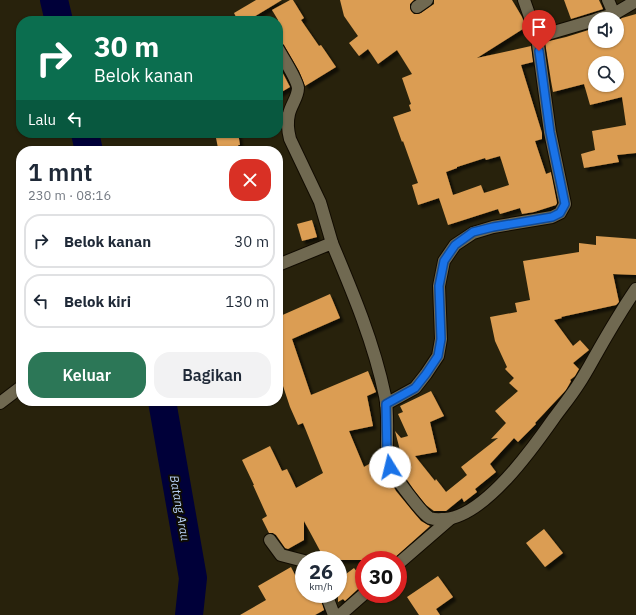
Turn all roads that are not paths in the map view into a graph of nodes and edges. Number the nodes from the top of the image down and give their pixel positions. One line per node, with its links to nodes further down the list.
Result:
1 (524, 0): 7 (street)
2 (608, 0): 4 (street)
3 (636, 1): 5 (street)
4 (613, 12)
5 (617, 12)
6 (588, 21): 7 (street)
7 (537, 37): 14 (street)
8 (283, 58): 9 (street)
9 (332, 243): 10 (street); 14 (street)
10 (283, 263)
11 (636, 289): 15 (street)
12 (16, 391): 13 (street)
13 (0, 403)
14 (386, 404): 15 (street)
15 (450, 519): 17 (street)
16 (270, 540): 18 (street)
17 (407, 556)
18 (295, 559)
19 (355, 602): 22 (street)
20 (329, 603): 21 (street)
21 (334, 615)
22 (340, 615)

